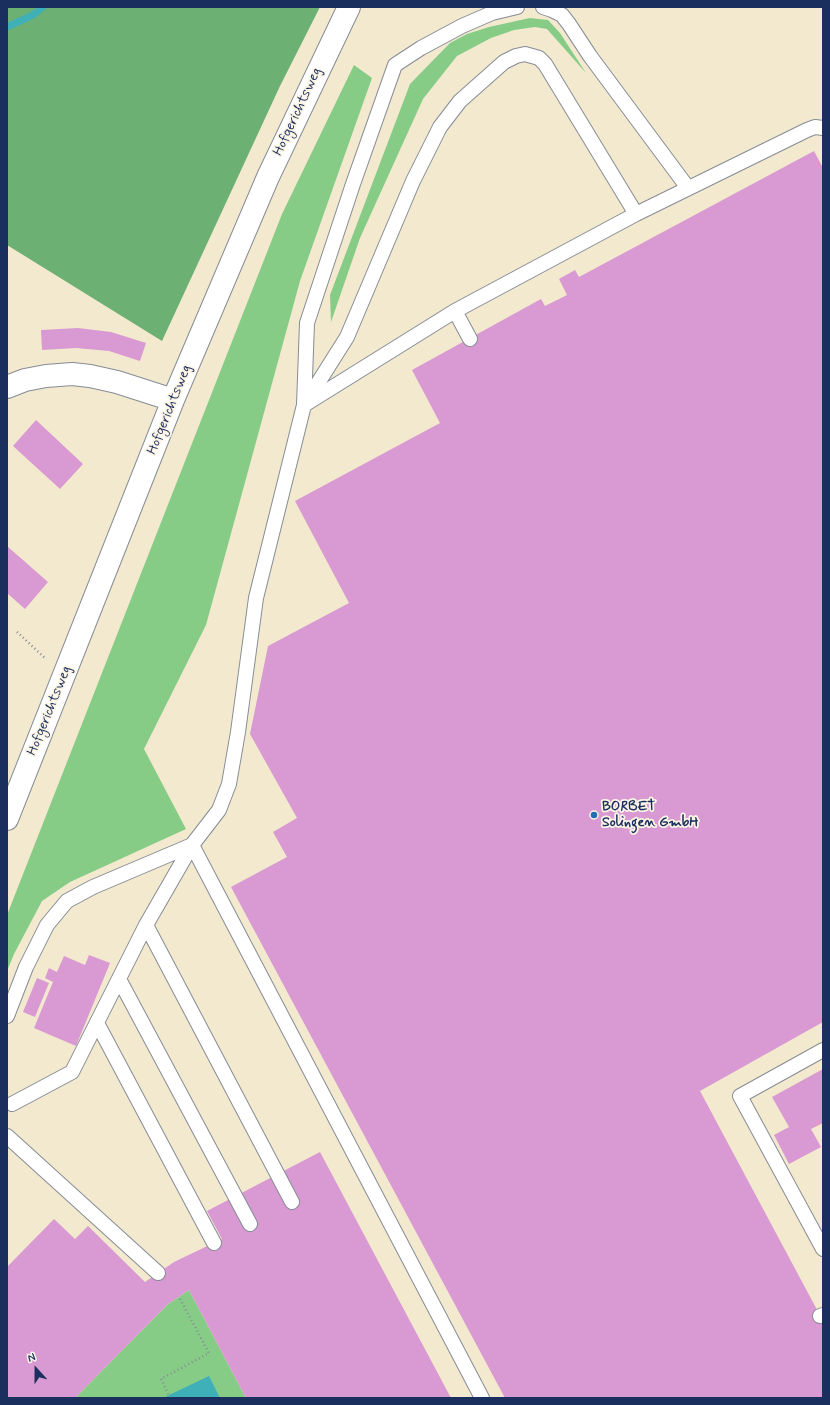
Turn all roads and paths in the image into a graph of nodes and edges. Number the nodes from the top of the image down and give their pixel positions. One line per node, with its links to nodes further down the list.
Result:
1 (348, 7): 10 (street, Hofgerichtsweg)
2 (517, 7): 11 (lane)
3 (543, 7): 5 (lane)
4 (823, 128): 5 (lane)
5 (688, 188): 6 (lane)
6 (636, 214): 7 (lane); 11 (lane)
7 (455, 311): 8 (lane); 11 (lane)
8 (470, 339)
9 (7, 388): 10 (street)
10 (173, 400): 13 (street, Hofgerichtsweg)
11 (304, 405): 15 (lane)
12 (17, 632): 13 (path)
13 (64, 676): 14 (street, Hofgerichtsweg)
14 (7, 819)
15 (192, 845): 16 (lane); 18 (lane); 30 (lane)
16 (146, 925): 17 (lane); 23 (lane)
17 (119, 979): 19 (lane); 24 (lane)
18 (7, 1016)
19 (97, 1023): 21 (lane); 25 (lane)
20 (823, 1050): 26 (lane)
21 (9, 1107)
22 (7, 1136): 27 (lane)
23 (292, 1202)
24 (250, 1224)
25 (214, 1243)
26 (823, 1250)
27 (158, 1273)
28 (179, 1297): 29 (path)
29 (170, 1398)
30 (482, 1398)

